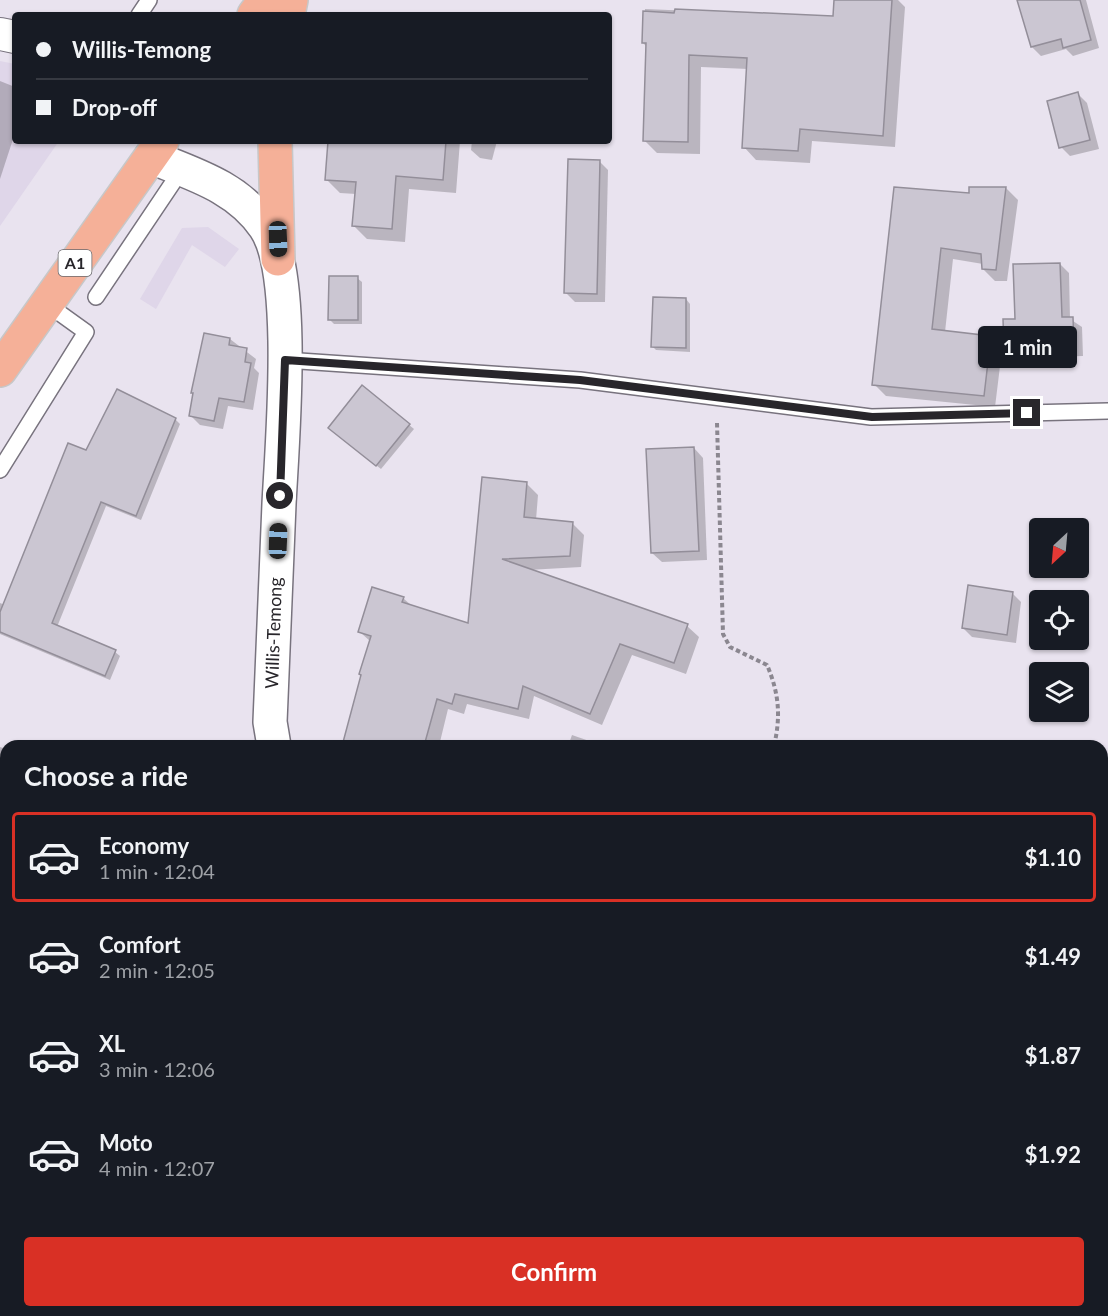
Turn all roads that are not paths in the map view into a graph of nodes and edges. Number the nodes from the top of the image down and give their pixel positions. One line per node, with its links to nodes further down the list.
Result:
1 (266, 0): 2 (main road)
2 (256, 12)
3 (275, 144): 6 (main road)
4 (157, 149): 5 (main road, Willis-Temong); 8 (main road, A1)
5 (182, 169): 6 (main road, Willis-Temong); 7 (lane)
6 (278, 260): 9 (main road, Willis-Temong)
7 (96, 297)
8 (47, 304): 10 (main road, A1); 12 (lane)
9 (285, 360): 11 (lane); 13 (main road, Willis-Temong)
10 (0, 370)
11 (1108, 411)
12 (0, 470)
13 (272, 740)

